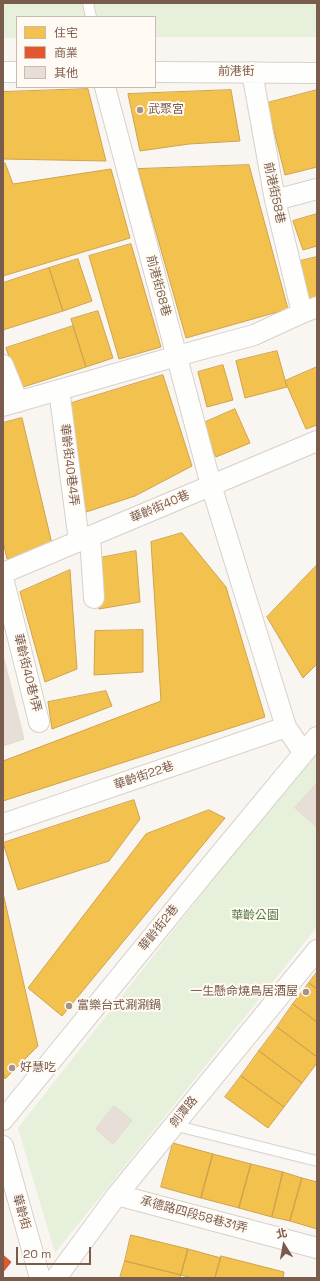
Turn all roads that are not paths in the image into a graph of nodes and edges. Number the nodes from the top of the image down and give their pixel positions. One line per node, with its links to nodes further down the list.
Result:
1 (88, 3): 2 (lane)
2 (91, 16)
3 (3, 72): 4 (street)
4 (16, 72)
5 (156, 72): 6 (street, 前港街)
6 (252, 72): 7 (street, 前港街); 10 (street, 前港街58巷)
7 (317, 73)
8 (105, 88): 12 (street, 前港街68巷)
9 (317, 189): 10 (street)
10 (275, 200): 11 (street, 前港街58巷)
11 (310, 310): 12 (street)
12 (177, 356): 14 (street); 17 (street, 前港街68巷)
13 (3, 365): 15 (street)
14 (59, 390): 15 (street); 18 (street, 華齡街40巷4弄)
15 (11, 404)
16 (317, 440): 17 (street, 華齡街40巷)
17 (211, 486): 18 (street, 華齡街40巷); 23 (street, 前港街68巷)
18 (84, 539): 19 (street, 華齡街40巷); 21 (street, 華齡街40巷4弄)
19 (3, 573)
20 (3, 578): 22 (street, 華齡街40巷1弄)
21 (94, 598)
22 (39, 722)
23 (286, 727): 25 (street, 前港街68巷); 26 (street, 華齡街22巷)
24 (317, 737): 25 (street, 華齡街2巷)
25 (303, 752): 28 (street, 華齡街2巷)
26 (3, 824)
27 (317, 950): 29 (street, 劍潭路)
28 (3, 1120)
29 (172, 1125): 31 (lane); 32 (street, 劍潭路)
30 (3, 1146): 34 (street, 華齡街)
31 (317, 1161)
32 (117, 1195): 33 (street, 承德路四段58巷31弄); 35 (street, 劍潭路)
33 (317, 1248)
34 (40, 1278)
35 (56, 1278)

